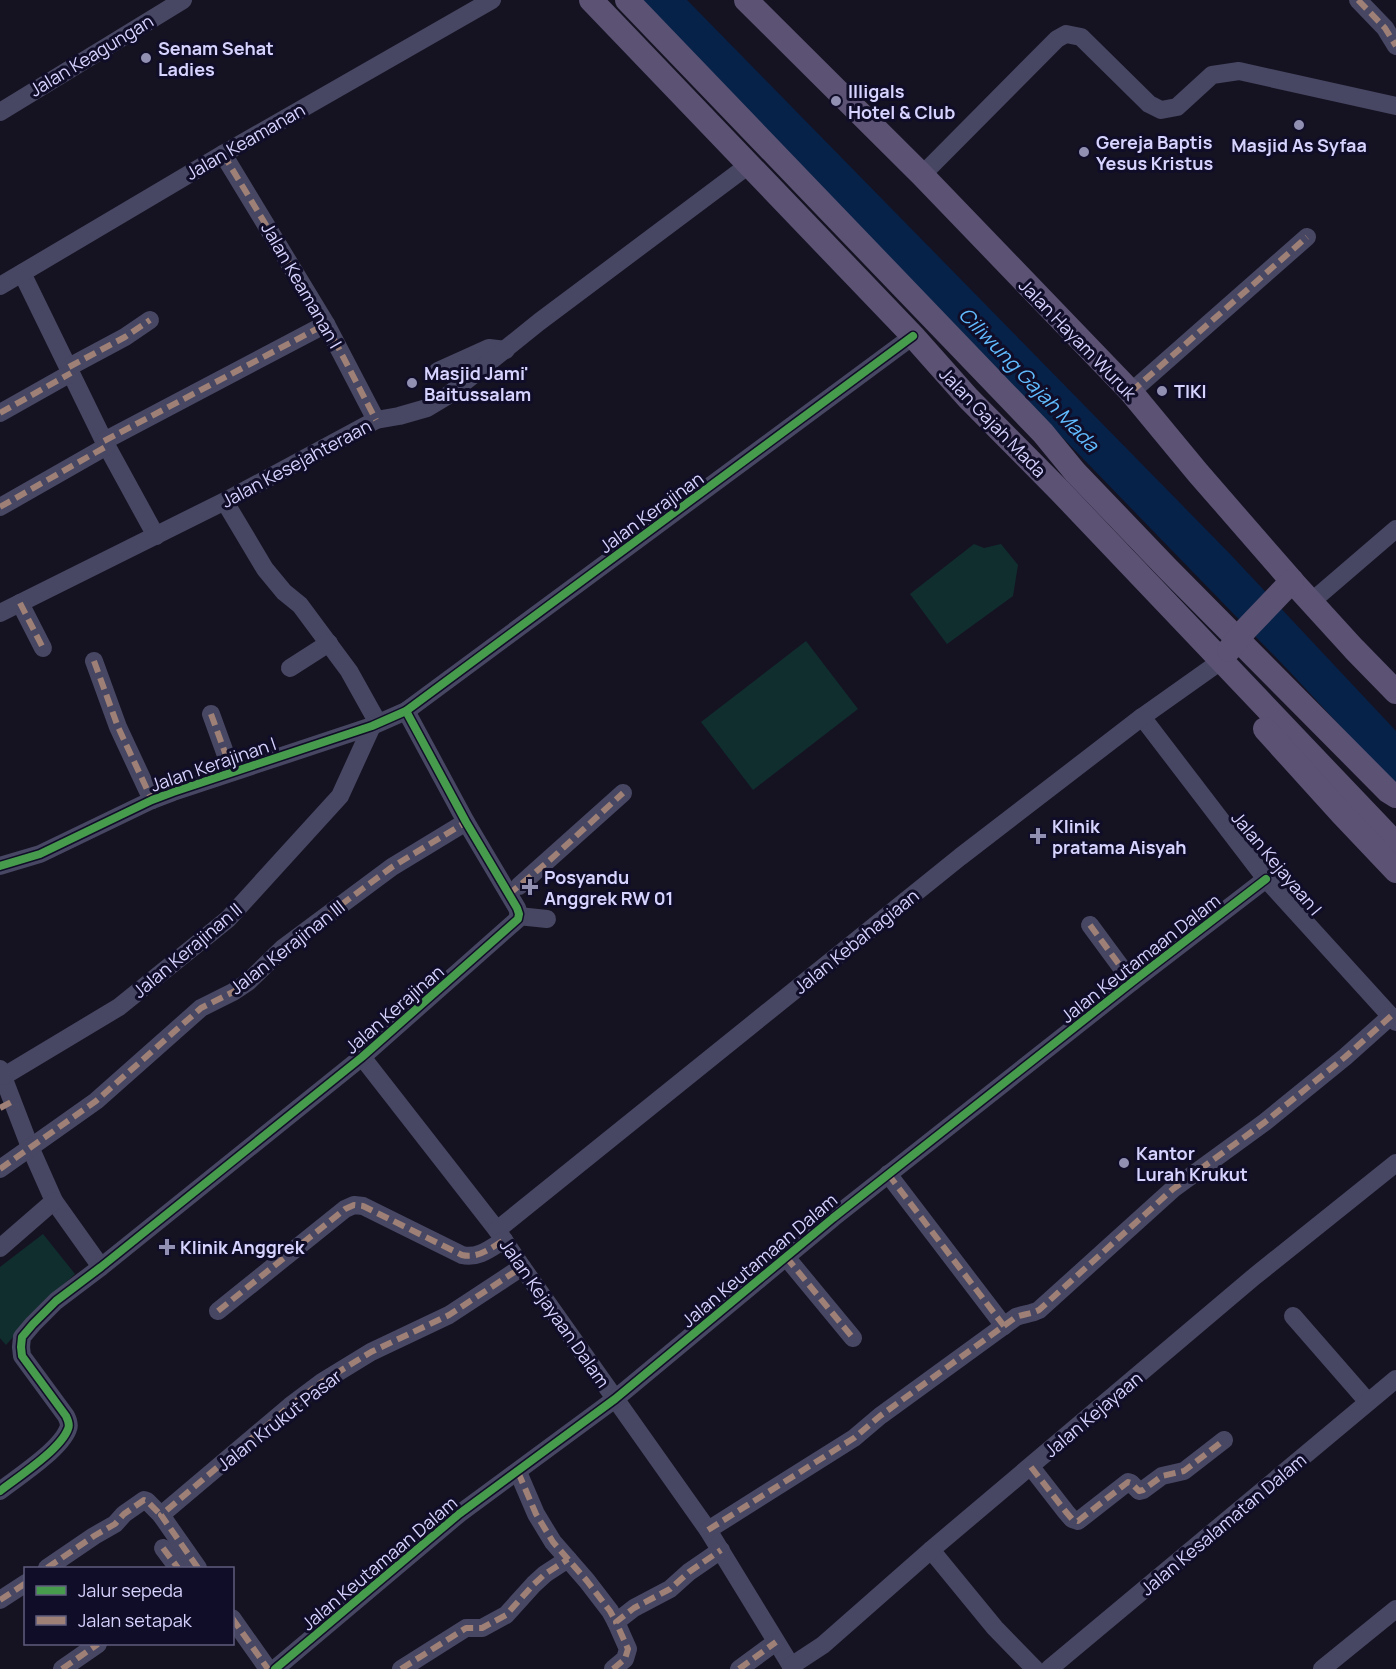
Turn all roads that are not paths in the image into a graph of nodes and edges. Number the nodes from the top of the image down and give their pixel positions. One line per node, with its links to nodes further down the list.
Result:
1 (183, 0): 9 (street, Jalan Keagungan)
2 (492, 0): 10 (street, Jalan Keamanan)
3 (591, 0): 11 (main road, Jalan Gajah Mada)
4 (627, 0): 13 (main road, Jalan Gajah Mada)
5 (746, 0): 12 (main road, Jalan Hayam Wuruk)
6 (1358, 0): 7 (street)
7 (1396, 46)
8 (1396, 106): 12 (street)
9 (0, 112)
10 (223, 154): 16 (street, Jalan Keamanan); 19 (street, Jalan Keamanan I)
11 (750, 165): 15 (main road, Jalan Gajah Mada); 21 (street, Jalan Kesejahteraan)
12 (922, 175): 24 (main road, Jalan Hayam Wuruk)
13 (848, 231): 15 (main road); 36 (main road, Jalan Gajah Mada)
14 (1307, 237): 24 (street)
15 (830, 248): 20 (main road, Jalan Gajah Mada)
16 (22, 273): 17 (street, Jalan Keamanan); 22 (street)
17 (0, 286)
18 (150, 320): 22 (street)
19 (326, 324): 26 (street, Jalan Keamanan I); 27 (street)
20 (913, 336): 41 (main road, Jalan Gajah Mada); 43 (street, Jalan Kerajinan)
21 (506, 350): 23 (street); 26 (street, Jalan Kesejahteraan)
22 (70, 370): 25 (street); 27 (street)
23 (438, 371)
24 (1131, 392): 32 (main road, Jalan Hayam Wuruk)
25 (0, 413)
26 (376, 420): 28 (street, Jalan Kesejahteraan)
27 (106, 444): 29 (street); 31 (street)
28 (225, 502): 31 (street, Jalan Kesejahteraan); 37 (street)
29 (0, 507)
30 (1396, 528): 33 (street)
31 (156, 536): 34 (street, Jalan Kesejahteraan)
32 (1285, 589): 33 (main road, Jalan Hayam Wuruk); 36 (main road)
33 (1311, 602): 42 (main road, Jalan Hayam Wuruk)
34 (20, 603): 35 (street, Jalan Kesejahteraan); 38 (street)
35 (0, 613)
36 (1242, 634): 41 (main road); 49 (main road, Jalan Gajah Mada)
37 (329, 644): 40 (street); 46 (street)
38 (43, 648)
39 (94, 661): 51 (street)
40 (290, 668)
41 (1228, 668): 45 (street, Jalan Kebahagiaan); 50 (main road, Jalan Gajah Mada); 56 (main road)
42 (1396, 692)
43 (406, 711): 46 (street, Jalan Kerajinan); 53 (street)
44 (211, 714): 47 (street)
45 (1142, 717): 57 (street, Jalan Kejayaan I); 72 (street, Jalan Kebahagiaan)
46 (375, 725): 47 (street, Jalan Kerajinan I); 65 (street, Jalan Kerajinan II)
47 (232, 772): 51 (street, Jalan Kerajinan I)
48 (623, 793): 58 (street)
49 (1392, 793)
50 (1351, 796): 52 (main road); 54 (main road, Jalan Gajah Mada)
51 (152, 800): 55 (street, Jalan Kerajinan I)
52 (1396, 819)
53 (466, 822): 59 (street); 67 (street, Jalan Kerajinan III)
54 (1396, 844)
55 (0, 866)
56 (1396, 870)
57 (1266, 879): 62 (street, Jalan Keutamaan Dalam); 63 (street, Jalan Kejayaan I)
58 (519, 886)
59 (518, 916): 60 (street); 64 (street, Jalan Kerajinan)
60 (547, 919)
61 (1090, 926): 62 (street)
62 (1132, 982): 70 (street, Jalan Keutamaan Dalam)
63 (1393, 1019): 79 (street)
64 (362, 1057): 72 (street, Jalan Kejayaan Dalam); 75 (street, Jalan Kerajinan)
65 (2, 1073): 66 (street)
66 (6, 1104): 67 (street)
67 (30, 1147): 69 (street, Jalan Kerajinan III); 71 (street)
68 (1396, 1163): 85 (street, Jalan Kejayaan)
69 (0, 1169)
70 (888, 1174): 74 (street, Jalan Keutamaan Dalam); 79 (street)
71 (54, 1201): 73 (street); 75 (street)
72 (501, 1235): 76 (street, Jalan Kejayaan Dalam); 77 (street, Jalan Kebahagiaan)
73 (0, 1248)
74 (786, 1257): 80 (street); 82 (street, Jalan Keutamaan Dalam)
75 (101, 1267): 87 (street, Jalan Kerajinan)
76 (522, 1267): 82 (street, Jalan Kejayaan Dalam); 88 (street, Jalan Krukut Pasar)
77 (218, 1311)
78 (1293, 1316): 83 (street)
79 (1004, 1326): 89 (street)
80 (853, 1338)
81 (1396, 1379): 83 (street, Jalan Kesalamatan Dalam)
82 (615, 1400): 86 (street, Jalan Keutamaan Dalam); 89 (street, Jalan Kejayaan Dalam)
83 (1368, 1402): 112 (street, Jalan Kesalamatan Dalam)
84 (1224, 1440): 85 (street)
85 (1031, 1467): 92 (street, Jalan Kejayaan)
86 (518, 1472): 93 (street); 107 (street, Jalan Keutamaan Dalam)
87 (0, 1491)
88 (161, 1515): 94 (street); 96 (street)
89 (708, 1530): 91 (street, Jalan Kejayaan Dalam)
90 (164, 1548): 95 (street)
91 (721, 1550): 101 (street); 102 (street, Jalan Kejayaan Dalam)
92 (931, 1550): 104 (street, Jalan Kejayaan); 111 (street)
93 (568, 1559): 101 (street); 108 (street)
94 (50, 1567)
95 (177, 1567)
96 (197, 1567)
97 (24, 1584): 98 (street)
98 (0, 1600)
99 (1396, 1610): 113 (street)
100 (234, 1621): 106 (street)
101 (616, 1622): 109 (street)
102 (776, 1642): 104 (street, Jalan Kejayaan Dalam); 110 (street)
103 (97, 1645): 105 (street)
104 (792, 1667)
105 (62, 1669)
106 (268, 1669)
107 (275, 1669)
108 (401, 1669)
109 (613, 1669)
110 (739, 1669)
111 (1035, 1669)
112 (1049, 1669)
113 (1322, 1669)

